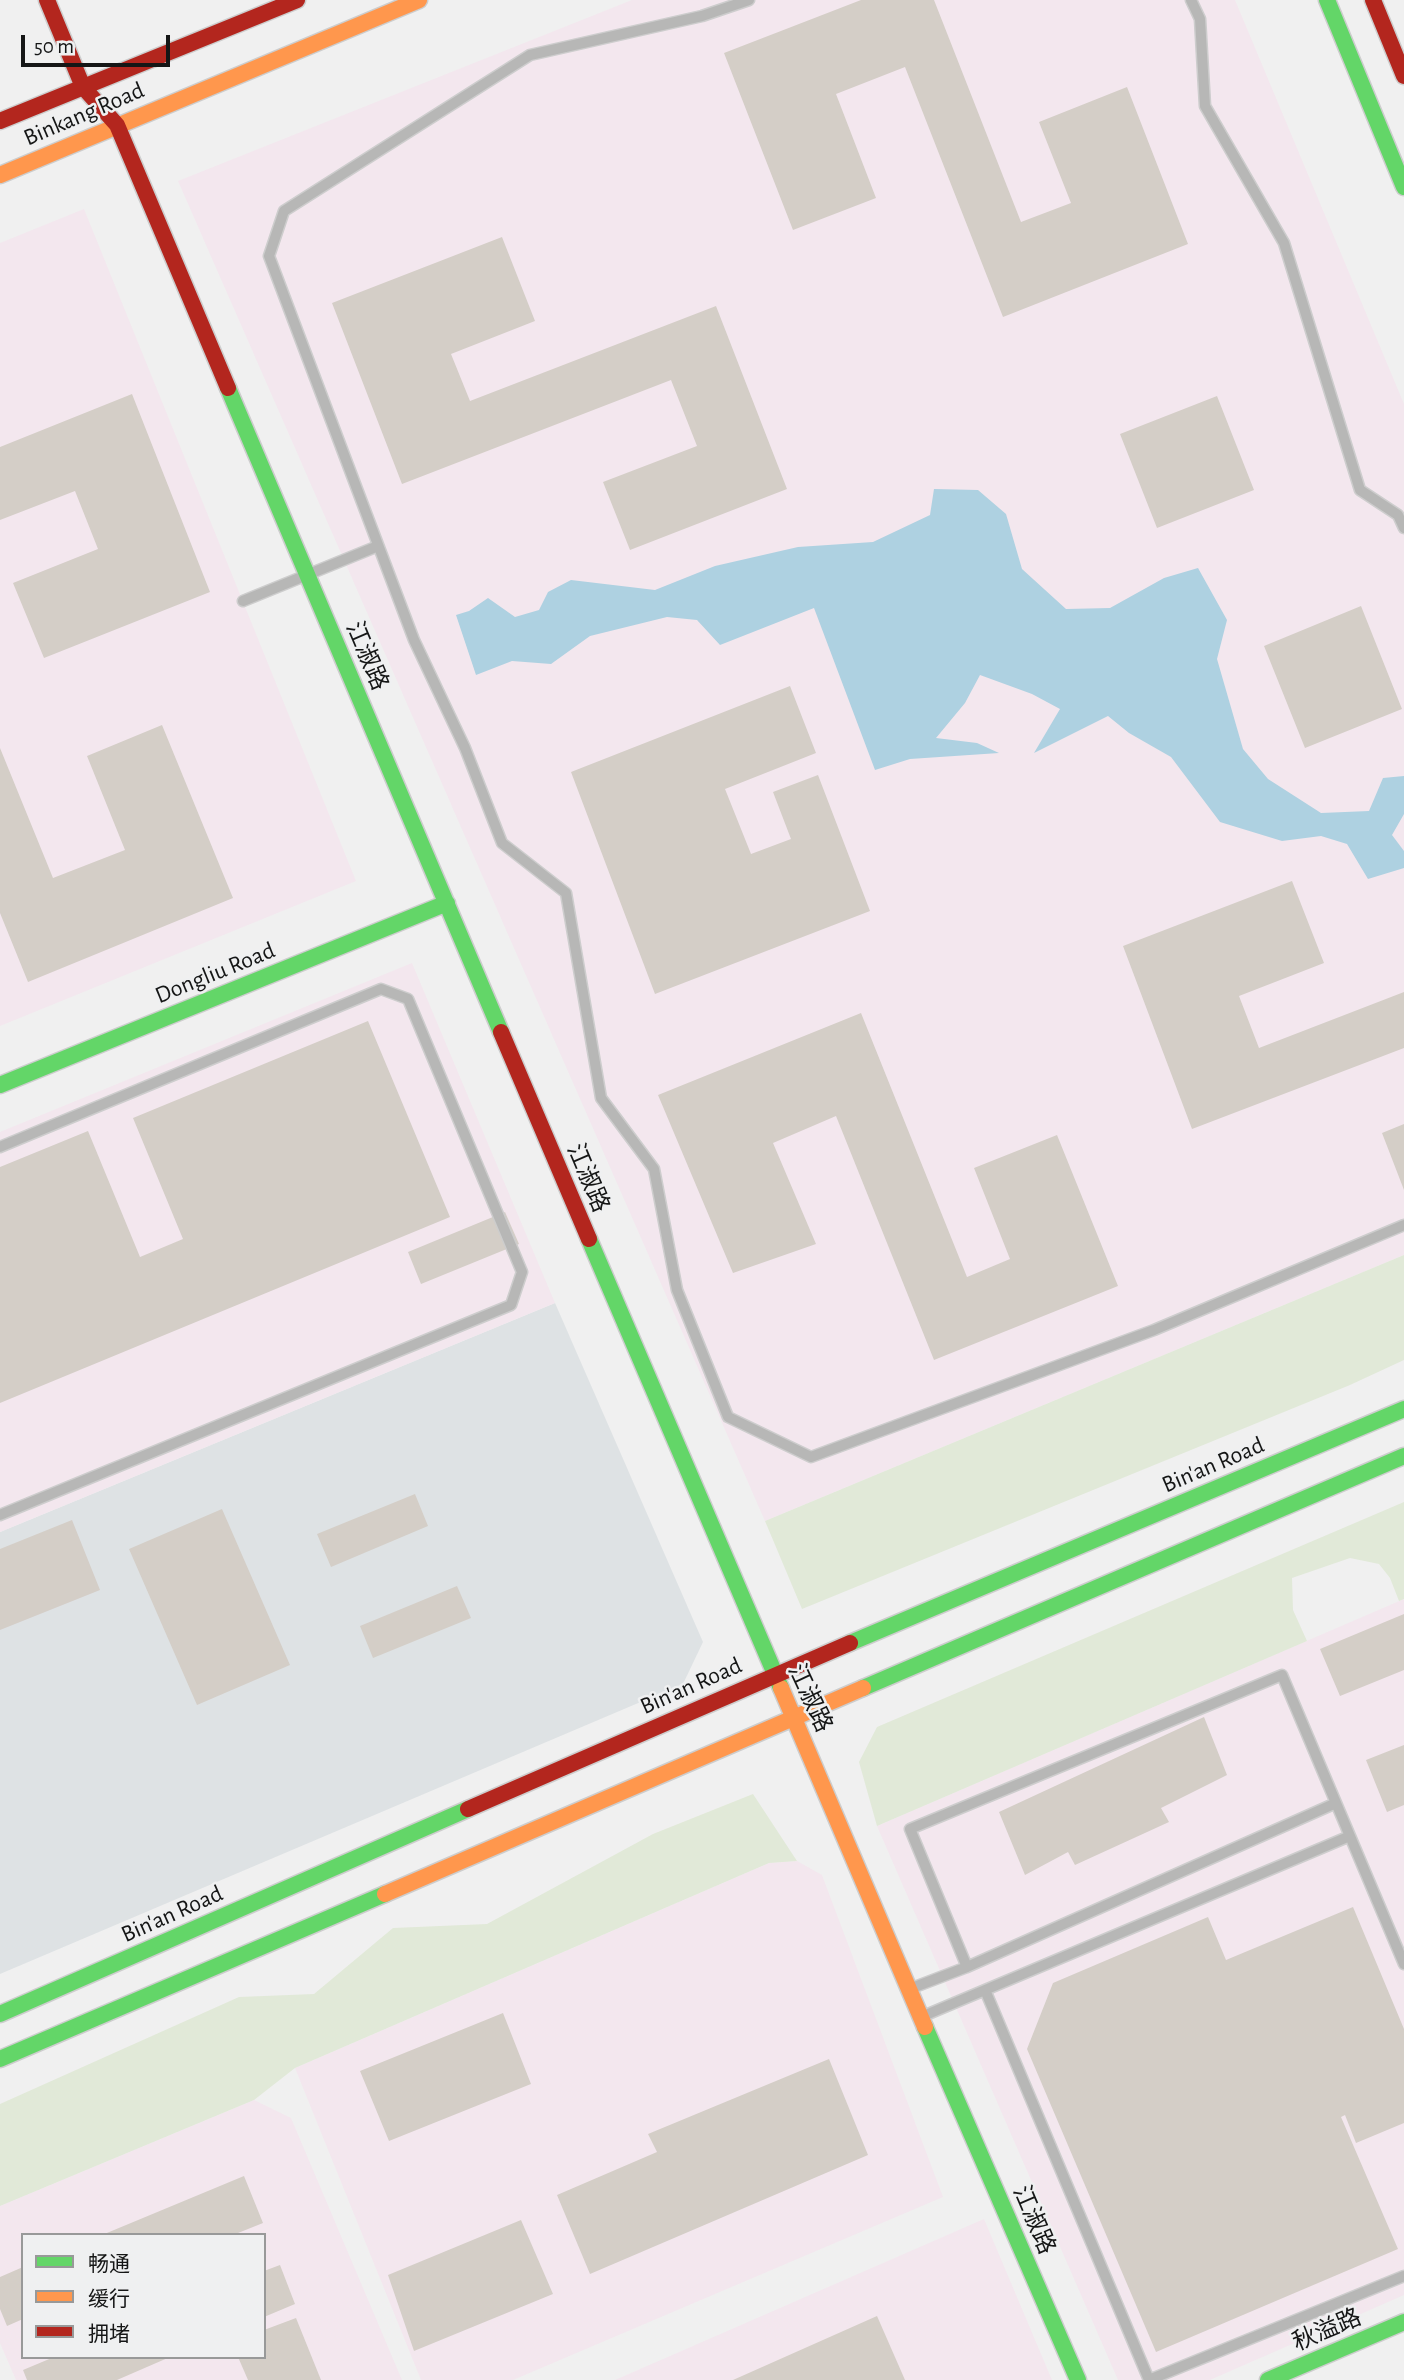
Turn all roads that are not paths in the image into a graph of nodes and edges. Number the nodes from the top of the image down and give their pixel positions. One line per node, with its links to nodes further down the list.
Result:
1 (47, 0): 9 (main road, 江淑路)
2 (297, 0): 9 (main road, Binkang Road)
3 (419, 0): 11 (main road, Binkang Road)
4 (749, 0): 16 (lane)
5 (1191, 0): 14 (lane)
6 (1327, 0): 13 (main road)
7 (1373, 0): 8 (main road)
8 (1404, 76)
9 (83, 87): 10 (main road, Binkang Road); 11 (main road, 江淑路)
10 (0, 121)
11 (117, 125): 12 (main road, Binkang Road); 17 (main road, 江淑路)
12 (0, 174)
13 (1404, 187)
14 (1401, 514): 15 (lane)
15 (1404, 528)
16 (378, 546): 17 (lane); 22 (lane)
17 (308, 574): 18 (lane); 19 (main road, 江淑路)
18 (243, 601)
19 (447, 903): 20 (main road, Dongliu Road); 26 (main road, 江淑路)
20 (0, 1085)
21 (0, 1147): 25 (lane)
22 (1404, 1224)
23 (1404, 1409): 26 (main road, Bin'an Road)
24 (1404, 1456): 27 (main road)
25 (0, 1515)
26 (774, 1675): 27 (main road, 江淑路); 34 (main road, Bin'an Road)
27 (796, 1716): 32 (main road, 江淑路); 36 (main road)
28 (1336, 1803): 29 (lane); 31 (lane); 31 (lane)
29 (1350, 1836): 30 (lane); 33 (lane)
30 (1404, 1964)
31 (967, 1967): 32 (lane)
32 (909, 1989): 35 (main road, 江淑路)
33 (985, 1990): 35 (lane); 40 (lane)
34 (0, 2014)
35 (921, 2017): 39 (main road, 江淑路)
36 (0, 2059)
37 (1404, 2276): 40 (lane)
38 (1404, 2322): 41 (main road, 秋溢路)
39 (1078, 2380)
40 (1149, 2380)
41 (1268, 2380)

